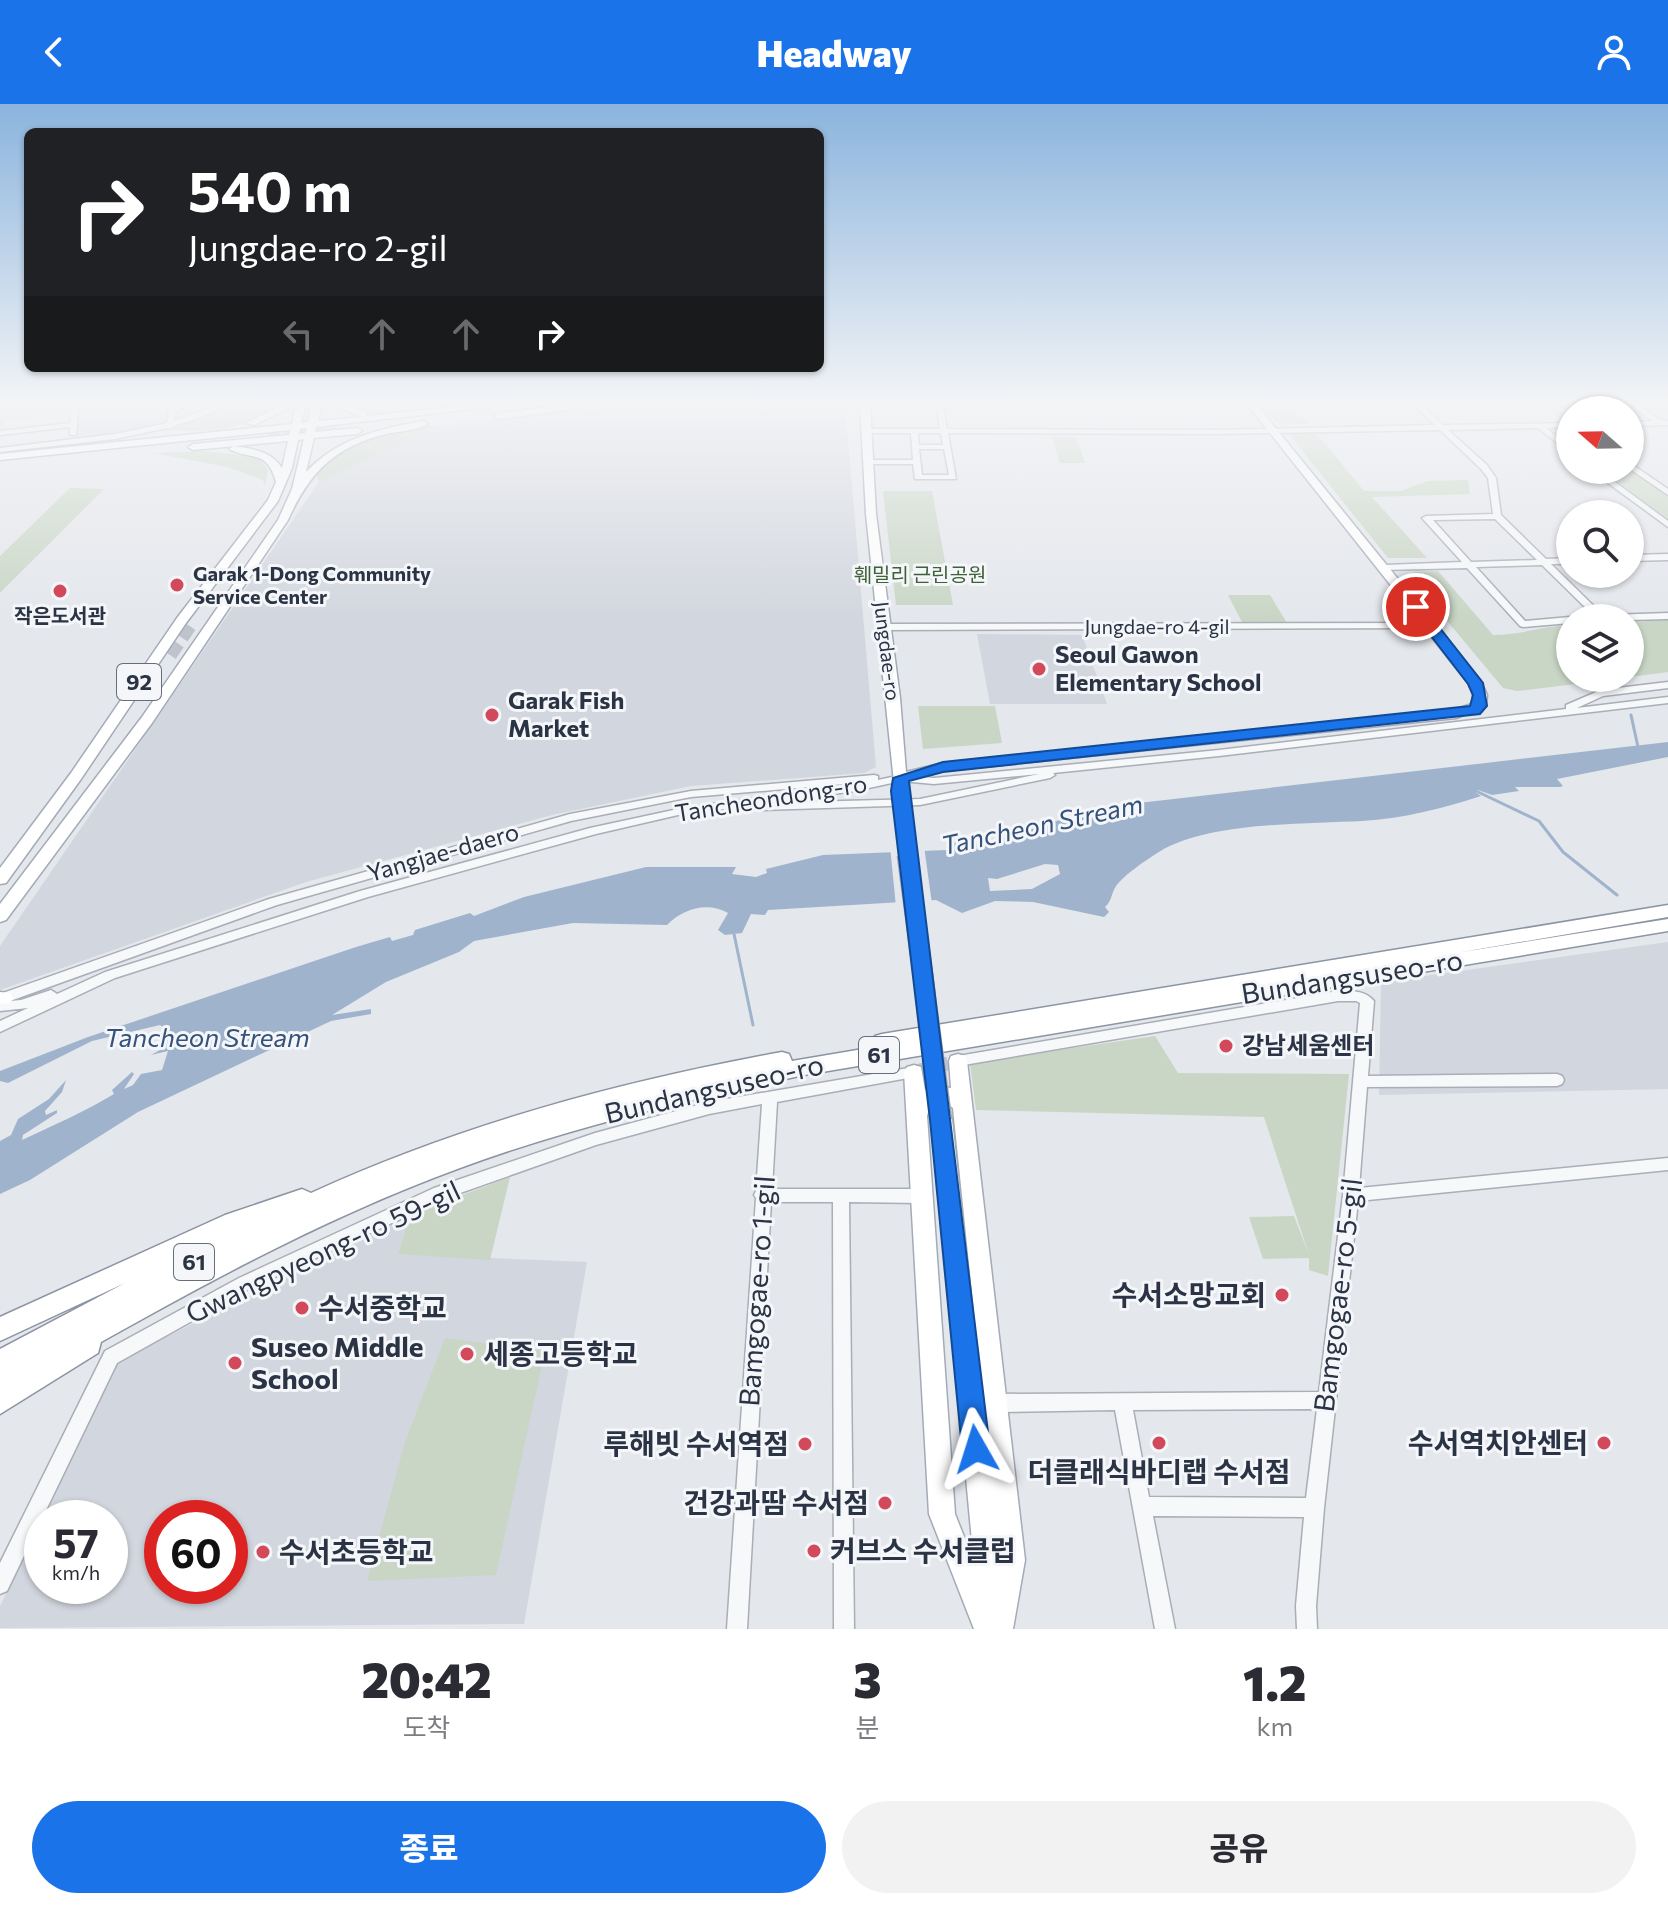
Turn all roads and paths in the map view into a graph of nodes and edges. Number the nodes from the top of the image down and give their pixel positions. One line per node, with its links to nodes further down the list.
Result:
1 (279, 475): 12 (main road)
2 (283, 475): 12 (main road, 92)
3 (299, 475): 14 (main road, 92)
4 (313, 475): 14 (main road)
5 (868, 475): 29 (main road, Jungdae-ro)
6 (918, 475): 7 (street)
7 (953, 475)
8 (1310, 475): 23 (main road)
9 (1489, 475): 16 (street)
10 (1644, 475): 13 (street)
11 (1613, 484): 17 (street)
12 (280, 487): 15 (main road, 92)
13 (1668, 493)
14 (295, 494): 15 (main road); 36 (main road, 92)
15 (273, 501): 35 (main road, 92)
16 (1497, 516): 20 (street); 22 (street)
17 (1668, 525)
18 (1668, 557): 19 (street)
19 (1644, 558)
20 (1545, 562): 21 (street); 22 (street); 24 (street)
21 (1556, 562)
22 (1467, 564): 23 (street); 27 (street)
23 (1385, 568): 28 (main road)
24 (1587, 604)
25 (1668, 616): 26 (street)
26 (1644, 617)
27 (1556, 621)
28 (1431, 626): 29 (street, Jungdae-ro 4-gil); 34 (main road)
29 (882, 627): 37 (main road, Jungdae-ro)
30 (1668, 685): 32 (street)
31 (1668, 700): 32 (street)
32 (1556, 713): 33 (street)
33 (1084, 765): 34 (street); 38 (street)
34 (943, 774): 37 (main road)
35 (76, 776): 36 (main road); 39 (main road, 92)
36 (102, 777): 41 (main road, 92)
37 (900, 785): 38 (street, Tancheondong-ro); 45 (street, Yangjae-daero); 74 (main road, Jungdae-ro, bridge)
38 (700, 808): 44 (street, Tancheondong-ro)
39 (0, 879)
40 (1668, 899): 43 (highway)
41 (0, 916)
42 (1662, 925): 43 (highway, Bundangsuseo-ro / 61); 60 (highway, Bundangsuseo-ro / 61)
43 (1404, 952): 55 (highway, Bundangsuseo-ro / 61)
44 (110, 975): 45 (street); 46 (street, Tancheondong-ro)
45 (1, 1000)
46 (0, 1027)
47 (958, 1061): 50 (street, Bamgogae-ro 5-gil); 52 (main road)
48 (914, 1072): 51 (street, Gwangpyeong-ro 59-gil); 53 (main road)
49 (1557, 1080): 50 (street)
50 (1362, 1082): 58 (street, Bamgogae-ro 5-gil)
51 (770, 1097): 56 (street, Bamgogae-ro 1-gil); 70 (street, Gwangpyeong-ro 59-gil)
52 (963, 1106): 53 (main road); 67 (main road)
53 (915, 1120): 59 (main road)
54 (1668, 1164): 58 (street)
55 (391, 1167): 61 (highway); 62 (highway, Bundangsuseo-ro / 61)
56 (762, 1195): 57 (street); 71 (street, Bamgogae-ro 1-gil)
57 (841, 1195): 59 (street); 72 (street)
58 (1351, 1195): 64 (street, Bamgogae-ro 5-gil)
59 (920, 1196): 73 (main road)
60 (137, 1309): 63 (highway, Bundangsuseo-ro / 61); 65 (highway)
61 (0, 1329)
62 (0, 1363)
63 (0, 1384)
64 (1325, 1400): 66 (street); 69 (street, Bamgogae-ro 5-gil)
65 (0, 1401)
66 (1122, 1402): 67 (street); 68 (street)
67 (997, 1403): 74 (main road)
68 (1141, 1506): 69 (street); 75 (street)
69 (1314, 1508): 76 (street, Bamgogae-ro 5-gil)
70 (0, 1584)
71 (737, 1629)
72 (844, 1629)
73 (988, 1629)
74 (996, 1629)
75 (1165, 1629)
76 (1307, 1629)

